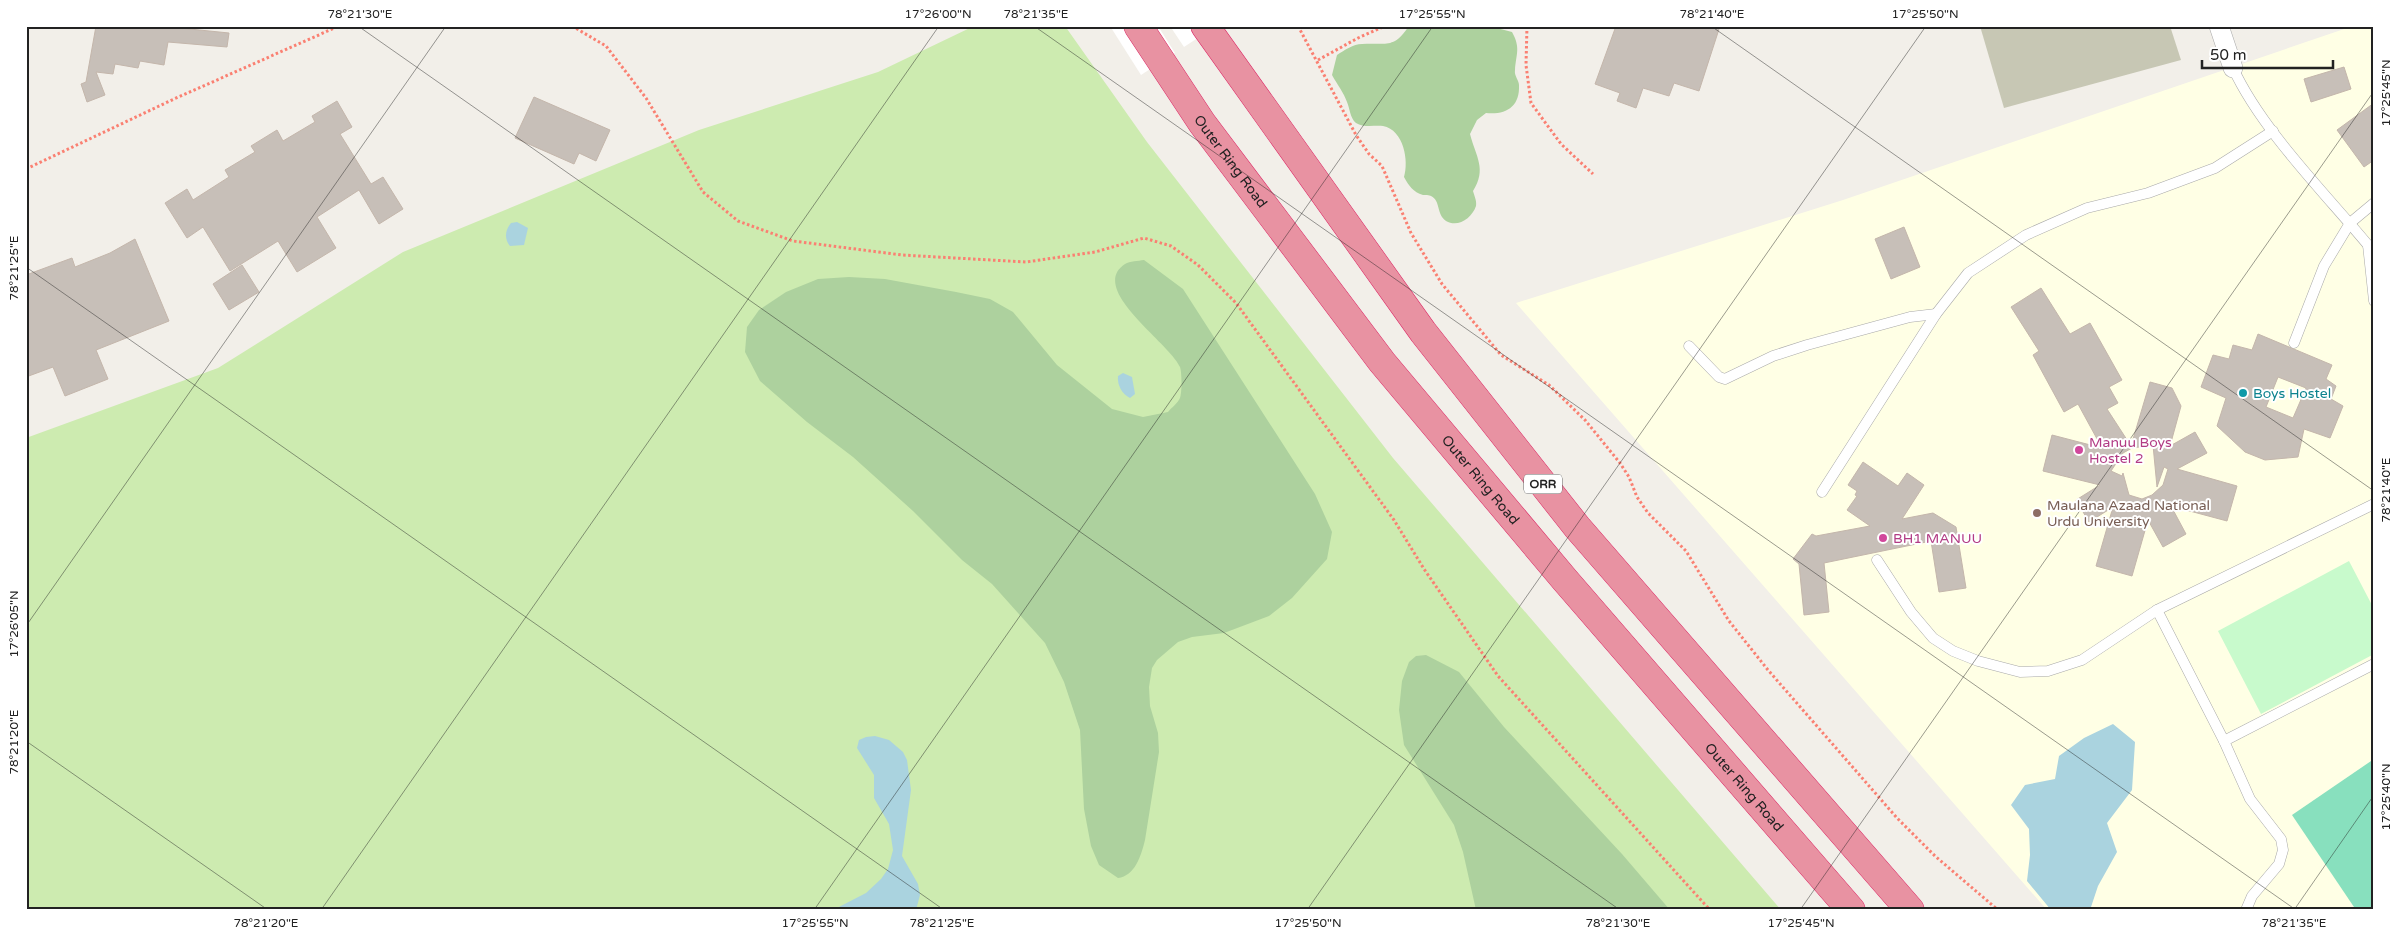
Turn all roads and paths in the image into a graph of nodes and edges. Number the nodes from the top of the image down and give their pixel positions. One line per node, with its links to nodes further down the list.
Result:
1 (339, 26): 12 (path)
2 (572, 26): 27 (path)
3 (1138, 26): 28 (highway, Outer Ring Road)
4 (1298, 26): 9 (path)
5 (1385, 26): 9 (path)
6 (1527, 26): 13 (path)
7 (2220, 26): 10 (street)
8 (1206, 29): 29 (highway, ORR)
9 (1318, 60): 30 (path)
10 (2232, 68): 11 (lane)
11 (2273, 131): 15 (lane); 18 (lane)
12 (26, 169)
13 (1593, 174)
14 (2374, 203): 15 (lane)
15 (2350, 224): 16 (lane); 19 (lane)
16 (2371, 246): 17 (lane)
17 (2374, 300)
18 (1936, 314): 20 (lane); 21 (lane)
19 (2294, 343)
20 (1689, 346)
21 (1822, 492)
22 (2374, 504): 24 (lane)
23 (1877, 560): 24 (lane)
24 (2157, 610): 26 (lane)
25 (2374, 664): 26 (lane)
26 (2224, 741): 31 (lane)
27 (1710, 910)
28 (1852, 910)
29 (1910, 910)
30 (1998, 910)
31 (2246, 910)

